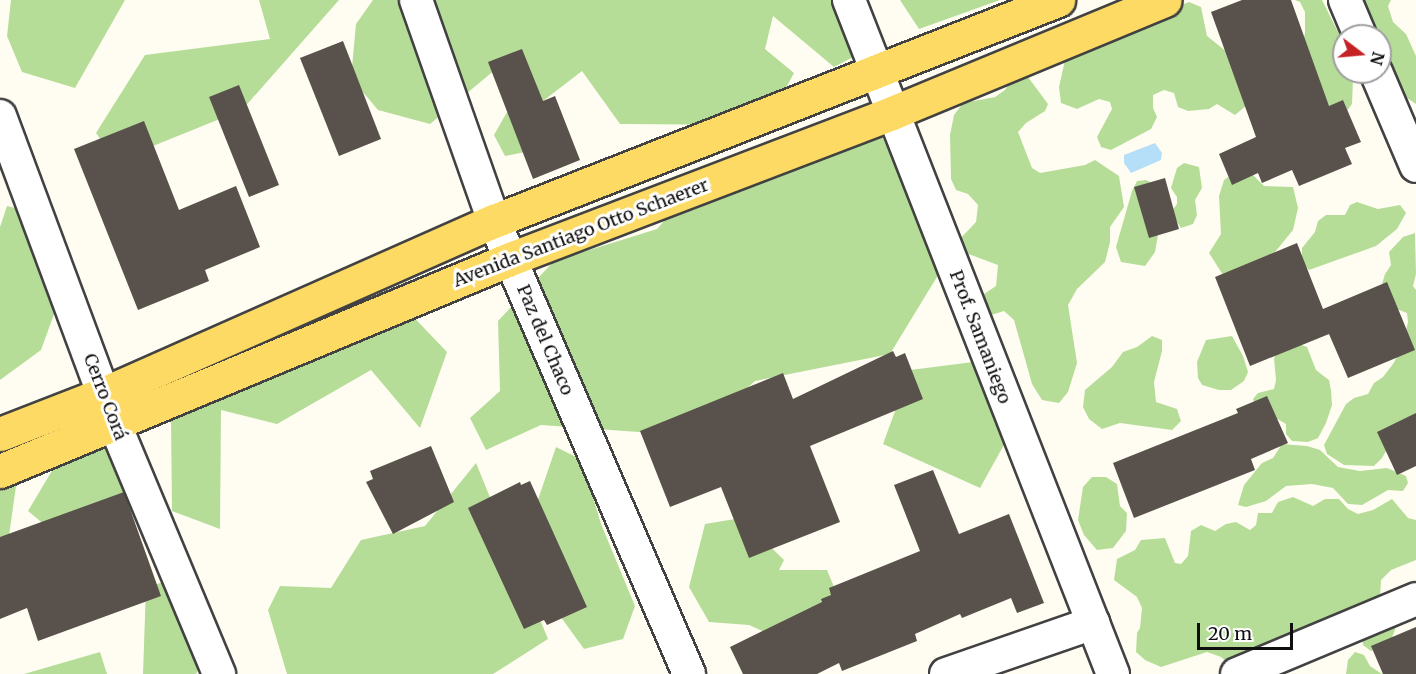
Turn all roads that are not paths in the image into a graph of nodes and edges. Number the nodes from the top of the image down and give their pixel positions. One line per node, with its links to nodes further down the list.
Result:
1 (416, 0): 12 (street, Paz del Chaco)
2 (849, 0): 7 (street, Prof. Samaniego)
3 (1058, 0): 7 (main road)
4 (1165, 0): 9 (main road, Avenida Santiago Otto Schaerer)
5 (1345, 0): 6 (street)
6 (1355, 24)
7 (876, 72): 9 (street, Prof. Samaniego); 12 (main road)
8 (1381, 84): 11 (street)
9 (892, 113): 13 (main road, Avenida Santiago Otto Schaerer); 19 (street, Prof. Samaniego)
10 (0, 116): 14 (street, Cerro Corá)
11 (1416, 166)
12 (494, 221): 13 (street, Paz del Chaco); 14 (main road)
13 (510, 259): 15 (main road, Avenida Santiago Otto Schaerer); 21 (street, Paz del Chaco)
14 (103, 394): 15 (street, Cerro Corá); 16 (main road)
15 (115, 425): 17 (main road, Avenida Santiago Otto Schaerer); 20 (street, Cerro Corá)
16 (0, 434)
17 (0, 471)
18 (1416, 599): 24 (street)
19 (1093, 623): 22 (street); 23 (street, Prof. Samaniego)
20 (219, 674)
21 (689, 674)
22 (946, 674)
23 (1113, 674)
24 (1237, 674)

